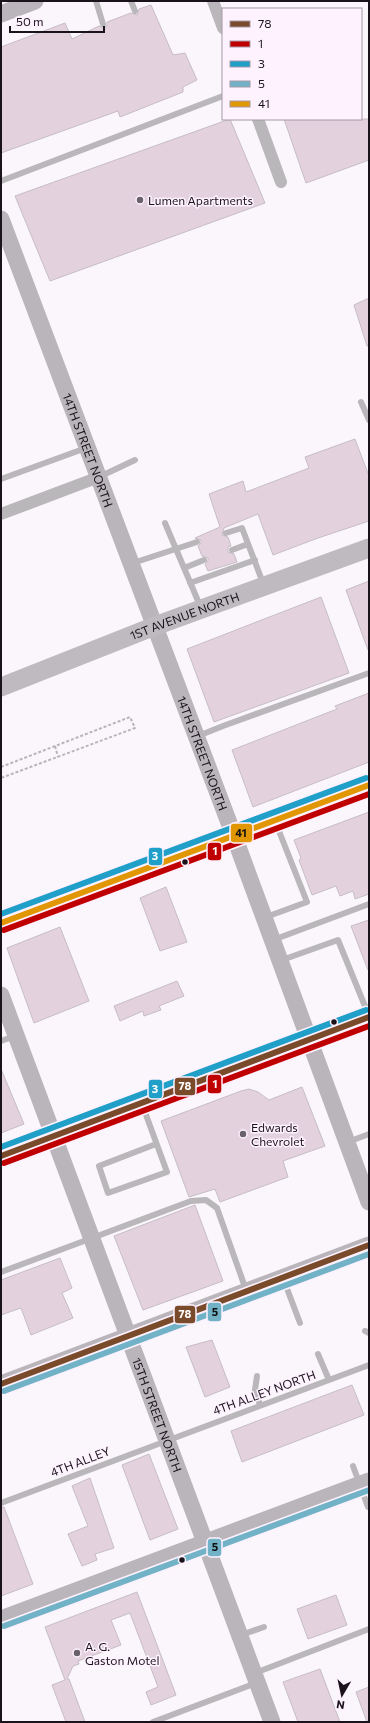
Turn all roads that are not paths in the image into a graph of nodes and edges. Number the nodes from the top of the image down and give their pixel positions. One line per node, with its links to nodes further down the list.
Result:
1 (34, 1): 6 (street)
2 (96, 1): 7 (lane)
3 (131, 1): 5 (lane)
4 (213, 1): 8 (street)
5 (134, 11)
6 (1, 14)
7 (103, 24)
8 (222, 25)
9 (222, 96): 11 (lane)
10 (258, 120): 12 (street)
11 (1, 181)
12 (281, 182)
13 (1, 219): 16 (street, 14TH STREET NORTH)
14 (361, 402): 15 (lane)
15 (369, 420)
16 (88, 447): 18 (street, 14TH STREET NORTH); 19 (lane)
17 (135, 460): 18 (lane)
18 (100, 477): 20 (street); 30 (street, 14TH STREET NORTH)
19 (1, 478)
20 (1, 514)
21 (165, 523): 26 (lane)
22 (226, 533): 24 (lane)
23 (197, 542): 26 (lane)
24 (248, 544): 27 (lane); 29 (lane)
25 (369, 548): 33 (main road, 1ST AVENUE NORTH)
26 (176, 549): 30 (lane); 31 (lane)
27 (232, 550)
28 (204, 560): 31 (lane)
29 (255, 560): 32 (lane); 33 (lane)
30 (131, 563): 35 (street, 14TH STREET NORTH)
31 (184, 568): 32 (lane)
32 (190, 583): 34 (lane)
33 (264, 586): 34 (main road, 1ST AVENUE NORTH)
34 (202, 609): 35 (main road, 1ST AVENUE NORTH)
35 (155, 626): 37 (main road, 1ST AVENUE NORTH); 38 (street, 14TH STREET NORTH)
36 (369, 673): 38 (lane)
37 (1, 687)
38 (197, 737): 41 (street, 14TH STREET NORTH)
39 (369, 785): 40 (street)
40 (275, 820): 41 (street); 43 (lane)
41 (234, 836): 43 (street, 14TH STREET NORTH); 44 (street)
42 (369, 904): 45 (lane)
43 (264, 918): 45 (street, 14TH STREET NORTH)
44 (1, 923)
45 (272, 940): 46 (street, 14TH STREET NORTH)
46 (280, 961): 48 (lane); 50 (street, 14TH STREET NORTH)
47 (1, 995): 49 (street, 15TH STREET NORTH)
48 (369, 1016): 50 (street)
49 (9, 1038): 53 (street, 15TH STREET NORTH)
50 (309, 1039): 51 (street); 54 (street, 14TH STREET NORTH)
51 (141, 1102): 53 (street); 55 (lane)
52 (369, 1134): 54 (lane)
53 (54, 1136): 56 (street); 58 (street, 15TH STREET NORTH)
54 (347, 1142): 57 (street, 14TH STREET NORTH)
55 (156, 1144): 55 (lane)
56 (1, 1156)
57 (369, 1202)
58 (92, 1239): 60 (lane); 62 (lane); 64 (street, 15TH STREET NORTH)
59 (369, 1245): 61 (street)
60 (1, 1272)
61 (283, 1278): 62 (street); 63 (lane)
62 (246, 1292): 64 (street)
63 (300, 1324)
64 (128, 1336): 69 (street); 71 (street, 15TH STREET NORTH)
65 (318, 1354): 68 (lane)
66 (369, 1365): 68 (lane, 4TH ALLEY NORTH)
67 (256, 1376): 70 (lane)
68 (329, 1380): 70 (lane, 4TH ALLEY NORTH)
69 (1, 1384)
70 (260, 1405): 71 (lane, 4TH ALLEY NORTH)
71 (167, 1440): 74 (lane, 4TH ALLEY); 76 (street, 15TH STREET NORTH)
72 (353, 1466): 73 (lane)
73 (364, 1483): 75 (lane); 76 (street)
74 (1, 1503)
75 (368, 1507)
76 (205, 1543): 77 (street); 80 (street, 15TH STREET NORTH)
77 (1, 1619)
78 (264, 1627): 80 (lane)
79 (369, 1629): 81 (lane)
80 (240, 1635): 81 (street, 15TH STREET NORTH)
81 (256, 1678): 82 (lane); 83 (street, 15TH STREET NORTH)
82 (153, 1722)
83 (272, 1722)

